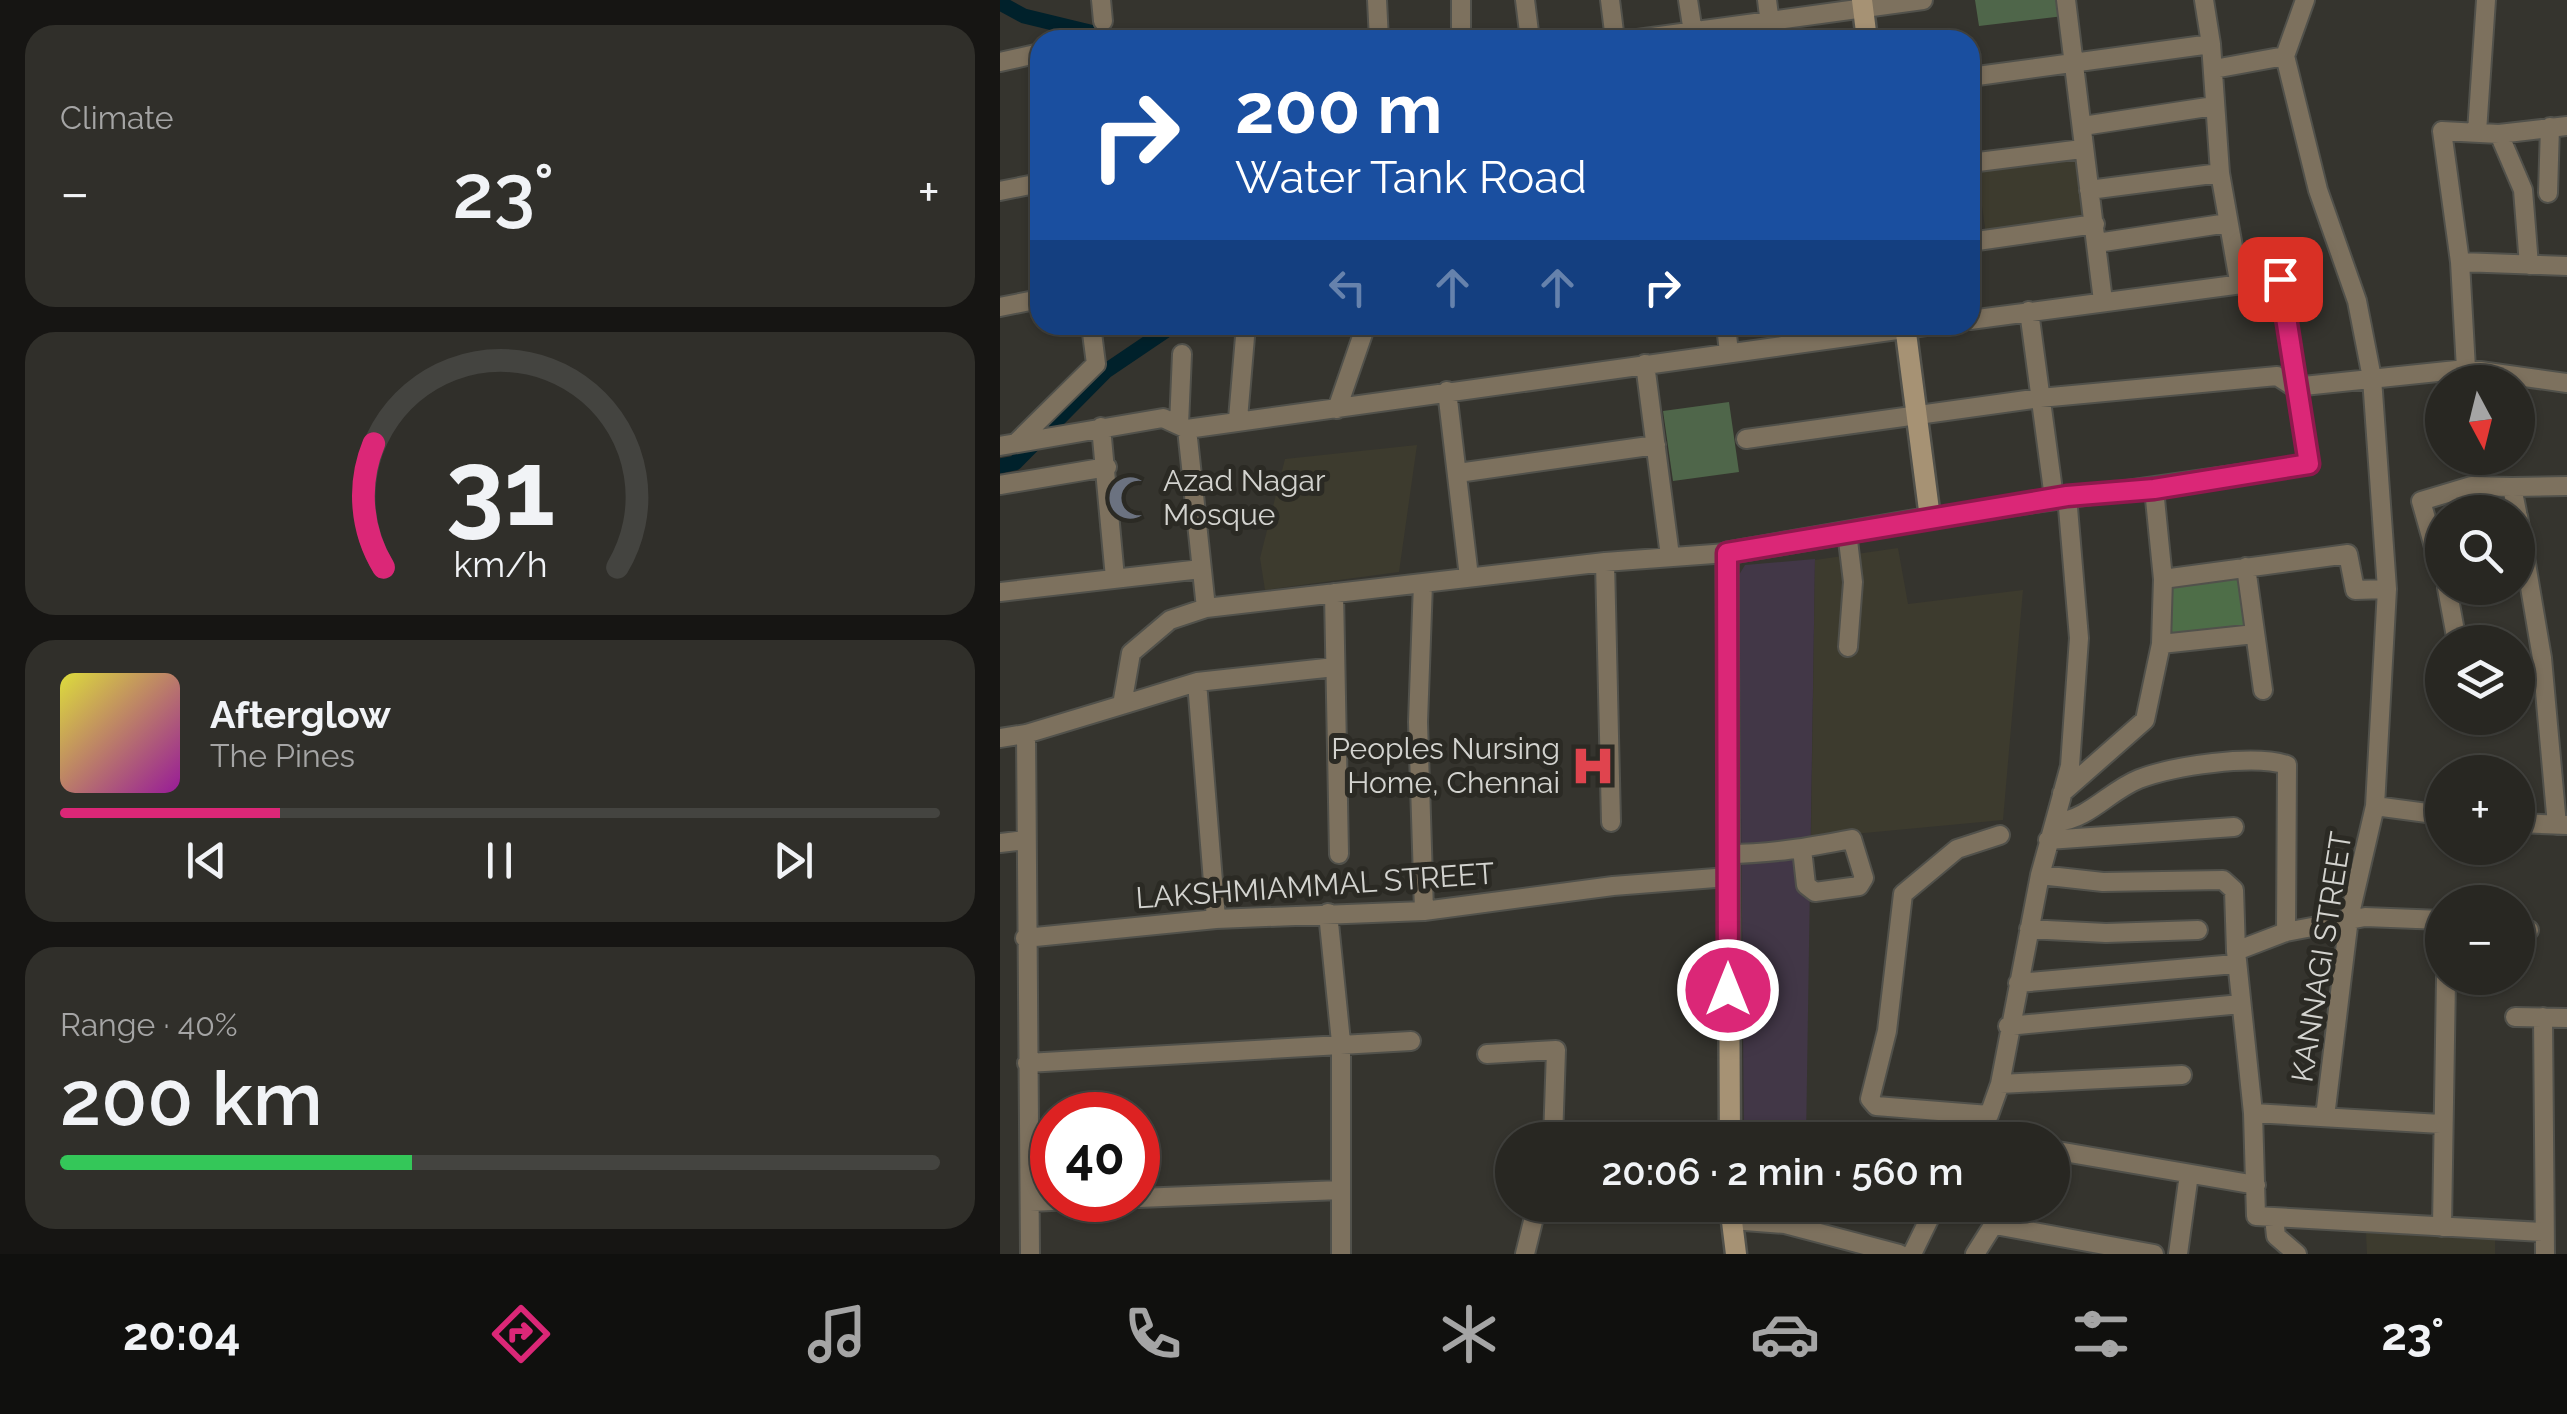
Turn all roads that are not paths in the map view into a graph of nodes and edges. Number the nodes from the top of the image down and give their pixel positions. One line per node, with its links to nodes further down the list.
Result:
1 (1101, 0): 15 (street)
2 (1377, 0): 16 (street)
3 (1462, 0): 17 (street)
4 (1525, 0): 18 (street)
5 (1610, 0): 19 (street)
6 (1688, 0): 20 (street)
7 (1767, 0): 21 (street)
8 (1923, 0): 13 (street)
9 (2066, 0): 27 (street)
10 (2204, 0): 23 (street)
11 (2305, 0): 25 (street)
12 (2486, 0): 33 (street)
13 (1862, 4): 14 (street); 22 (street)
14 (1808, 8): 21 (street)
15 (1102, 22)
16 (1378, 30)
17 (1461, 30)
18 (1529, 30)
19 (1614, 30)
20 (1692, 30)
21 (1770, 30)
22 (1866, 30)
23 (2210, 44): 27 (street); 28 (street)
24 (1030, 55): 26 (street)
25 (2285, 56): 28 (street); 65 (street, KANNAGI STREET)
26 (1000, 62)
27 (2074, 63): 29 (street); 31 (street)
28 (2214, 69): 30 (street)
29 (1980, 76)
30 (2214, 106): 31 (street); 37 (street)
31 (2084, 126): 35 (street)
32 (2558, 127): 34 (street); 41 (street)
33 (2477, 132): 34 (street); 45 (street)
34 (2498, 134): 46 (street)
35 (2082, 149): 36 (street); 39 (street)
36 (1980, 161)
37 (2220, 172): 39 (street); 42 (street)
38 (1030, 185): 40 (street)
39 (2089, 190): 43 (street)
40 (1000, 191)
41 (2548, 193)
42 (2228, 223): 43 (street); 48 (street)
43 (2096, 233): 44 (street); 49 (street)
44 (1980, 241)
45 (2460, 262): 46 (street); 63 (street)
46 (2529, 264): 47 (street)
47 (2567, 266)
48 (2239, 281): 49 (street); 68 (street)
49 (2103, 300): 52 (street)
50 (1030, 301): 51 (street)
51 (1000, 307)
52 (2029, 311): 53 (street); 70 (street)
53 (1980, 318)
54 (1093, 335): 77 (street)
55 (1245, 335): 73 (street)
56 (1363, 335): 71 (street)
57 (1727, 335): 60 (street)
58 (1851, 335): 60 (street)
59 (1906, 335): 72 (street)
60 (1729, 353): 62 (street)
61 (1182, 354): 75 (street)
62 (1645, 364): 69 (street); 78 (street)
63 (2466, 365)
64 (2425, 372): 65 (street)
65 (2372, 378): 68 (street); 99 (street, KANNAGI STREET)
66 (2535, 378): 67 (street)
67 (2567, 383)
68 (2294, 387): 70 (street); 84 (street)
69 (1447, 391): 71 (street); 80 (street)
70 (2040, 398): 72 (street); 87 (street)
71 (1337, 409): 73 (street)
72 (1917, 418): 76 (street); 88 (street)
73 (1238, 420): 75 (street)
74 (1101, 427): 75 (street); 77 (street); 79 (street)
75 (1183, 427): 94 (street)
76 (1746, 438)
77 (1008, 445)
78 (1656, 446): 80 (street); 91 (street)
79 (1106, 466): 81 (street); 96 (street)
80 (1458, 473): 95 (street)
81 (1000, 485)
82 (2567, 486): 83 (street)
83 (2512, 487): 85 (street); 86 (street)
84 (2154, 489): 87 (street); 97 (street)
85 (2441, 495)
86 (2513, 495)
87 (2061, 497): 88 (street); 113 (street)
88 (1930, 518): 89 (street)
89 (1847, 532): 90 (street); 106 (street)
90 (1727, 553): 91 (street); 127 (street)
91 (1670, 556): 92 (street)
92 (1605, 562): 95 (street); 116 (street)
93 (2246, 567): 97 (street); 99 (street); 104 (street)
94 (1201, 569): 96 (street); 103 (street)
95 (1469, 577): 98 (street)
96 (1115, 578): 100 (street)
97 (2163, 579): 105 (street)
98 (1423, 583): 101 (street); 130 (street)
99 (2387, 589): 114 (street, KANNAGI STREET)
100 (1000, 592)
101 (1334, 593): 103 (street); 107 (street)
102 (2533, 605): 119 (street)
103 (1206, 608): 110 (street)
104 (2256, 634): 105 (street); 109 (street)
105 (2161, 644): 113 (street)
106 (1848, 647)
107 (1335, 667): 108 (street); 126 (street)
108 (1197, 682): 110 (street); 133 (street)
109 (2263, 690)
110 (1122, 705): 111 (street)
111 (1026, 734): 112 (street); 122 (street)
112 (1000, 738)
113 (2062, 794): 117 (street)
114 (2375, 806): 115 (street); 132 (street, KANNAGI STREET)
115 (2425, 813)
116 (1611, 822)
117 (2057, 822): 123 (street); 137 (street)
118 (2535, 824): 119 (street)
119 (2562, 825)
120 (2234, 827): 123 (street)
121 (2000, 834): 153 (street)
122 (1026, 840): 124 (street); 138 (street)
123 (2048, 840): 128 (street)
124 (1000, 843)
125 (1802, 849): 125 (street); 127 (street)
126 (1339, 854)
127 (1728, 854): 129 (street)
128 (2040, 875): 135 (street); 139 (street)
129 (1728, 877): 130 (street, LAKSHMIAMMAL STREET); 157 (street)
130 (1424, 911): 131 (street, LAKSHMIAMMAL STREET)
131 (1328, 914): 133 (street, LAKSHMIAMMAL STREET); 148 (street)
132 (2349, 918): 134 (street); 137 (street); 155 (street, KANNAGI STREET)
133 (1216, 919): 138 (street, LAKSHMIAMMAL STREET)
134 (2425, 920)
135 (2029, 929): 136 (street); 140 (street)
136 (2198, 930)
137 (2286, 932): 139 (street)
138 (1025, 938): 150 (street)
139 (2236, 958): 140 (street); 142 (street)
140 (2018, 983): 146 (street)
141 (2445, 995): 159 (street)
142 (2241, 1004): 146 (street); 154 (street)
143 (2543, 1016): 144 (street); 145 (street); 175 (street)
144 (2515, 1017)
145 (2567, 1018)
146 (2008, 1026): 152 (street)
147 (1411, 1041): 148 (street)
148 (1340, 1042): 150 (street); 163 (street)
149 (1487, 1054): 156 (street)
150 (1027, 1063): 165 (street)
151 (2182, 1076): 152 (street)
152 (2000, 1084): 153 (street)
153 (1990, 1114): 158 (street)
154 (2253, 1114): 155 (street); 162 (street)
155 (2325, 1116): 159 (street)
156 (1554, 1122)
157 (1730, 1122)
158 (1984, 1122)
159 (2441, 1124): 174 (street)
160 (2070, 1153): 161 (street)
161 (2189, 1174): 162 (street); 185 (street)
162 (2256, 1184): 166 (street)
163 (1341, 1190): 164 (street); 178 (street)
164 (1160, 1197)
165 (1030, 1202)
166 (2274, 1217): 174 (street); 186 (street)
167 (1030, 1222): 177 (street)
168 (1532, 1222): 179 (street)
169 (1732, 1222): 180 (street)
170 (1775, 1222): 181 (street)
171 (1928, 1222): 182 (street)
172 (1997, 1222): 173 (street)
173 (1995, 1225): 176 (street); 183 (street)
174 (2442, 1227): 175 (street)
175 (2544, 1232): 187 (street)
176 (2067, 1248): 184 (street)
177 (1030, 1254)
178 (1341, 1254)
179 (1524, 1254)
180 (1736, 1254)
181 (1898, 1254)
182 (1912, 1254)
183 (1975, 1254)
184 (2154, 1254)
185 (2178, 1254)
186 (2298, 1254)
187 (2545, 1254)

